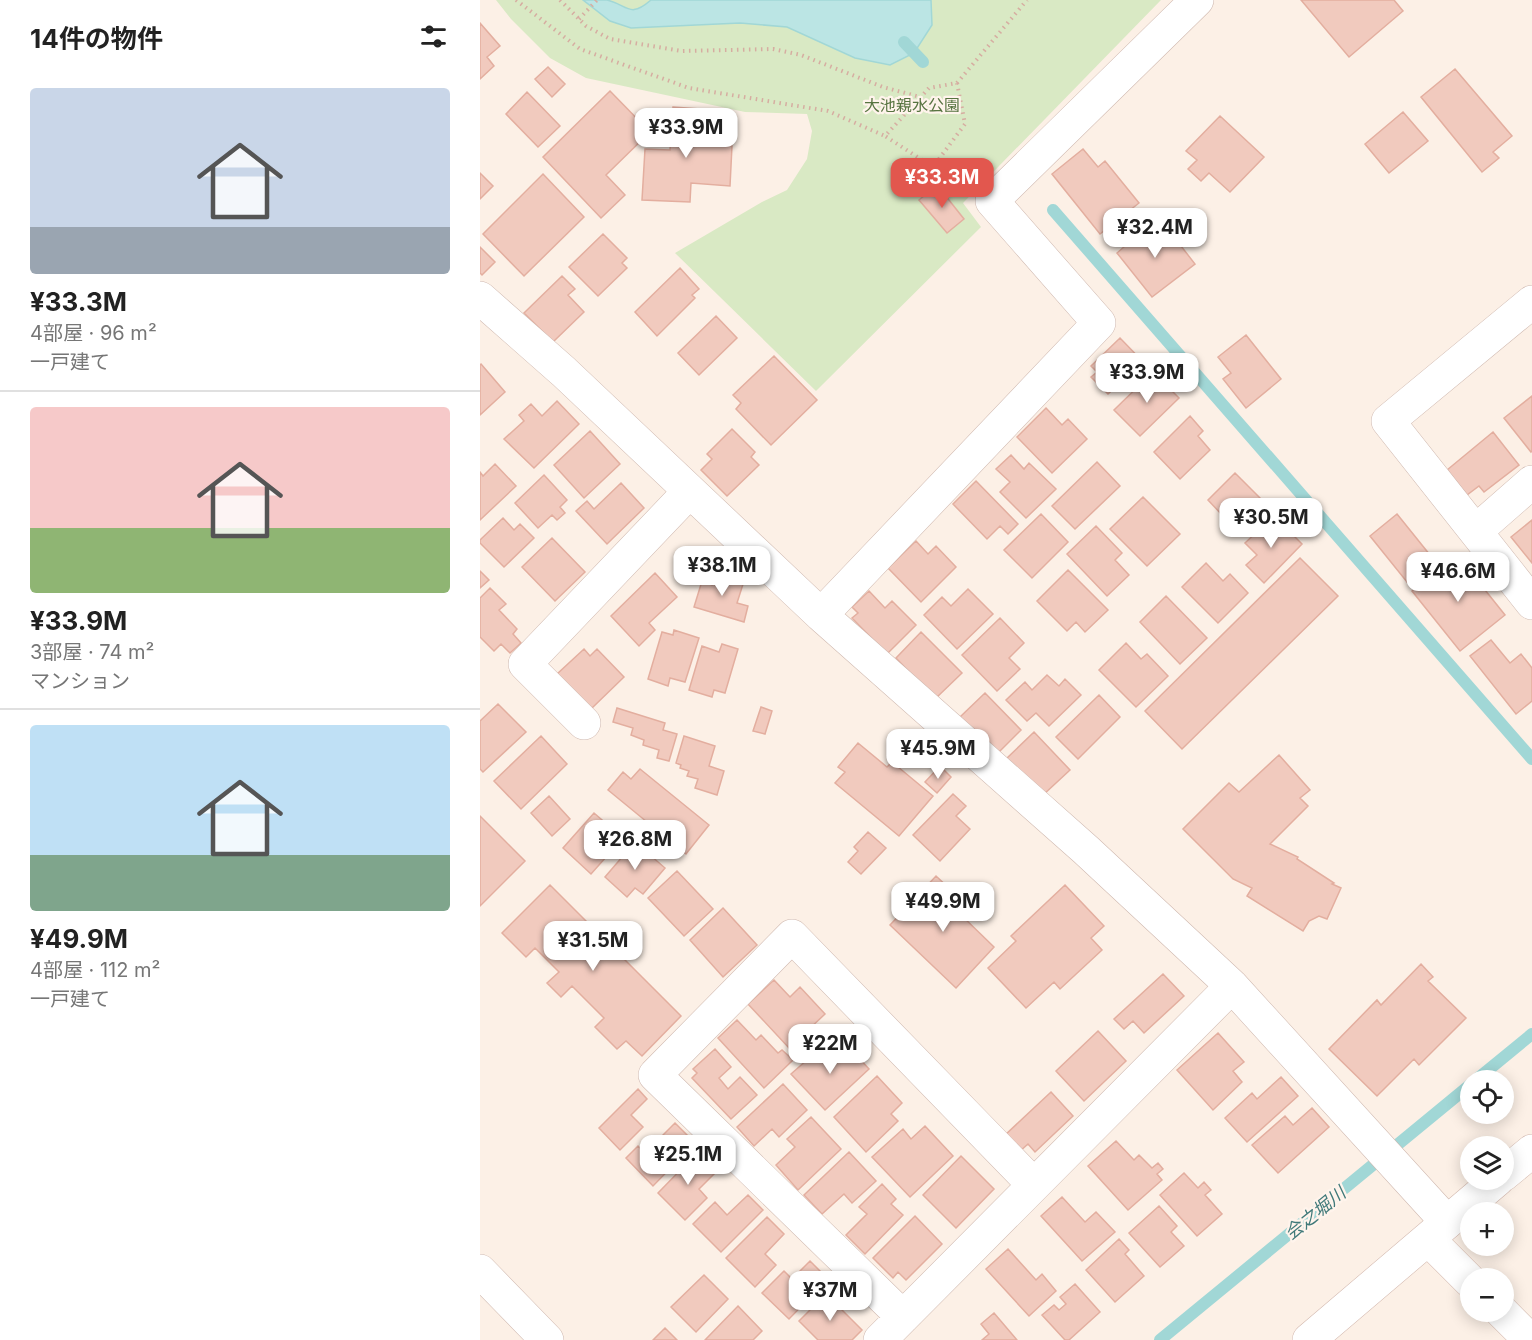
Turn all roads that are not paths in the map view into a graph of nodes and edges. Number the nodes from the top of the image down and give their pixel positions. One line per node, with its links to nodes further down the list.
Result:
1 (1197, 0): 8 (street)
2 (480, 298): 5 (street)
3 (1532, 302): 6 (street)
4 (1532, 482): 6 (street)
5 (689, 492): 8 (street); 9 (street)
6 (1476, 531): 7 (street)
7 (1532, 603)
8 (821, 615): 10 (street)
9 (584, 723)
10 (1233, 986): 13 (street); 15 (street)
11 (1532, 1151): 12 (street)
12 (1514, 1166)
13 (1035, 1185): 18 (street); 18 (street)
14 (1485, 1190): 15 (street)
15 (1437, 1230): 16 (street); 22 (street)
16 (1462, 1268)
17 (480, 1271): 20 (street)
18 (903, 1317): 21 (street)
19 (1512, 1322): 23 (street)
20 (548, 1340)
21 (880, 1340)
22 (1309, 1340)
23 (1530, 1340)

